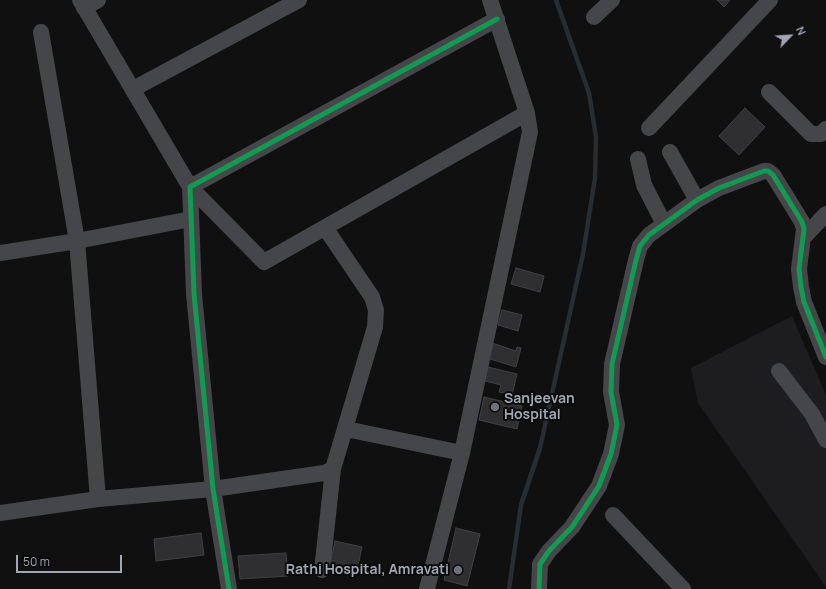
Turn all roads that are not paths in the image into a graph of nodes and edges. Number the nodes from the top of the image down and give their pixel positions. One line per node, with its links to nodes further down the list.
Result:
1 (299, 0): 9 (street)
2 (490, 0): 6 (street)
3 (612, 0): 7 (street)
4 (770, 0): 12 (street)
5 (87, 3): 9 (street)
6 (497, 18): 11 (street); 16 (street)
7 (594, 18)
8 (41, 32): 23 (street)
9 (133, 89): 16 (street)
10 (769, 92): 13 (street)
11 (527, 113): 21 (street); 29 (street)
12 (649, 128)
13 (826, 129)
14 (670, 152): 17 (street)
15 (638, 159): 20 (street)
16 (190, 187): 19 (street); 21 (street)
17 (697, 200): 20 (street); 22 (street)
18 (826, 214): 22 (street)
19 (191, 219): 23 (street); 31 (street)
20 (664, 224): 38 (street)
21 (326, 229): 27 (street)
22 (803, 238): 25 (street)
23 (77, 241): 24 (street); 32 (street)
24 (0, 253)
25 (826, 357)
26 (779, 371): 28 (street)
27 (346, 429): 29 (street); 30 (street)
28 (826, 440)
29 (462, 453): 37 (street)
30 (333, 470): 31 (street); 35 (street)
31 (213, 489): 32 (street); 36 (street)
32 (98, 499): 33 (street)
33 (0, 513)
34 (613, 515): 39 (street)
35 (322, 570)
36 (228, 589)
37 (427, 589)
38 (539, 589)
39 (683, 589)

